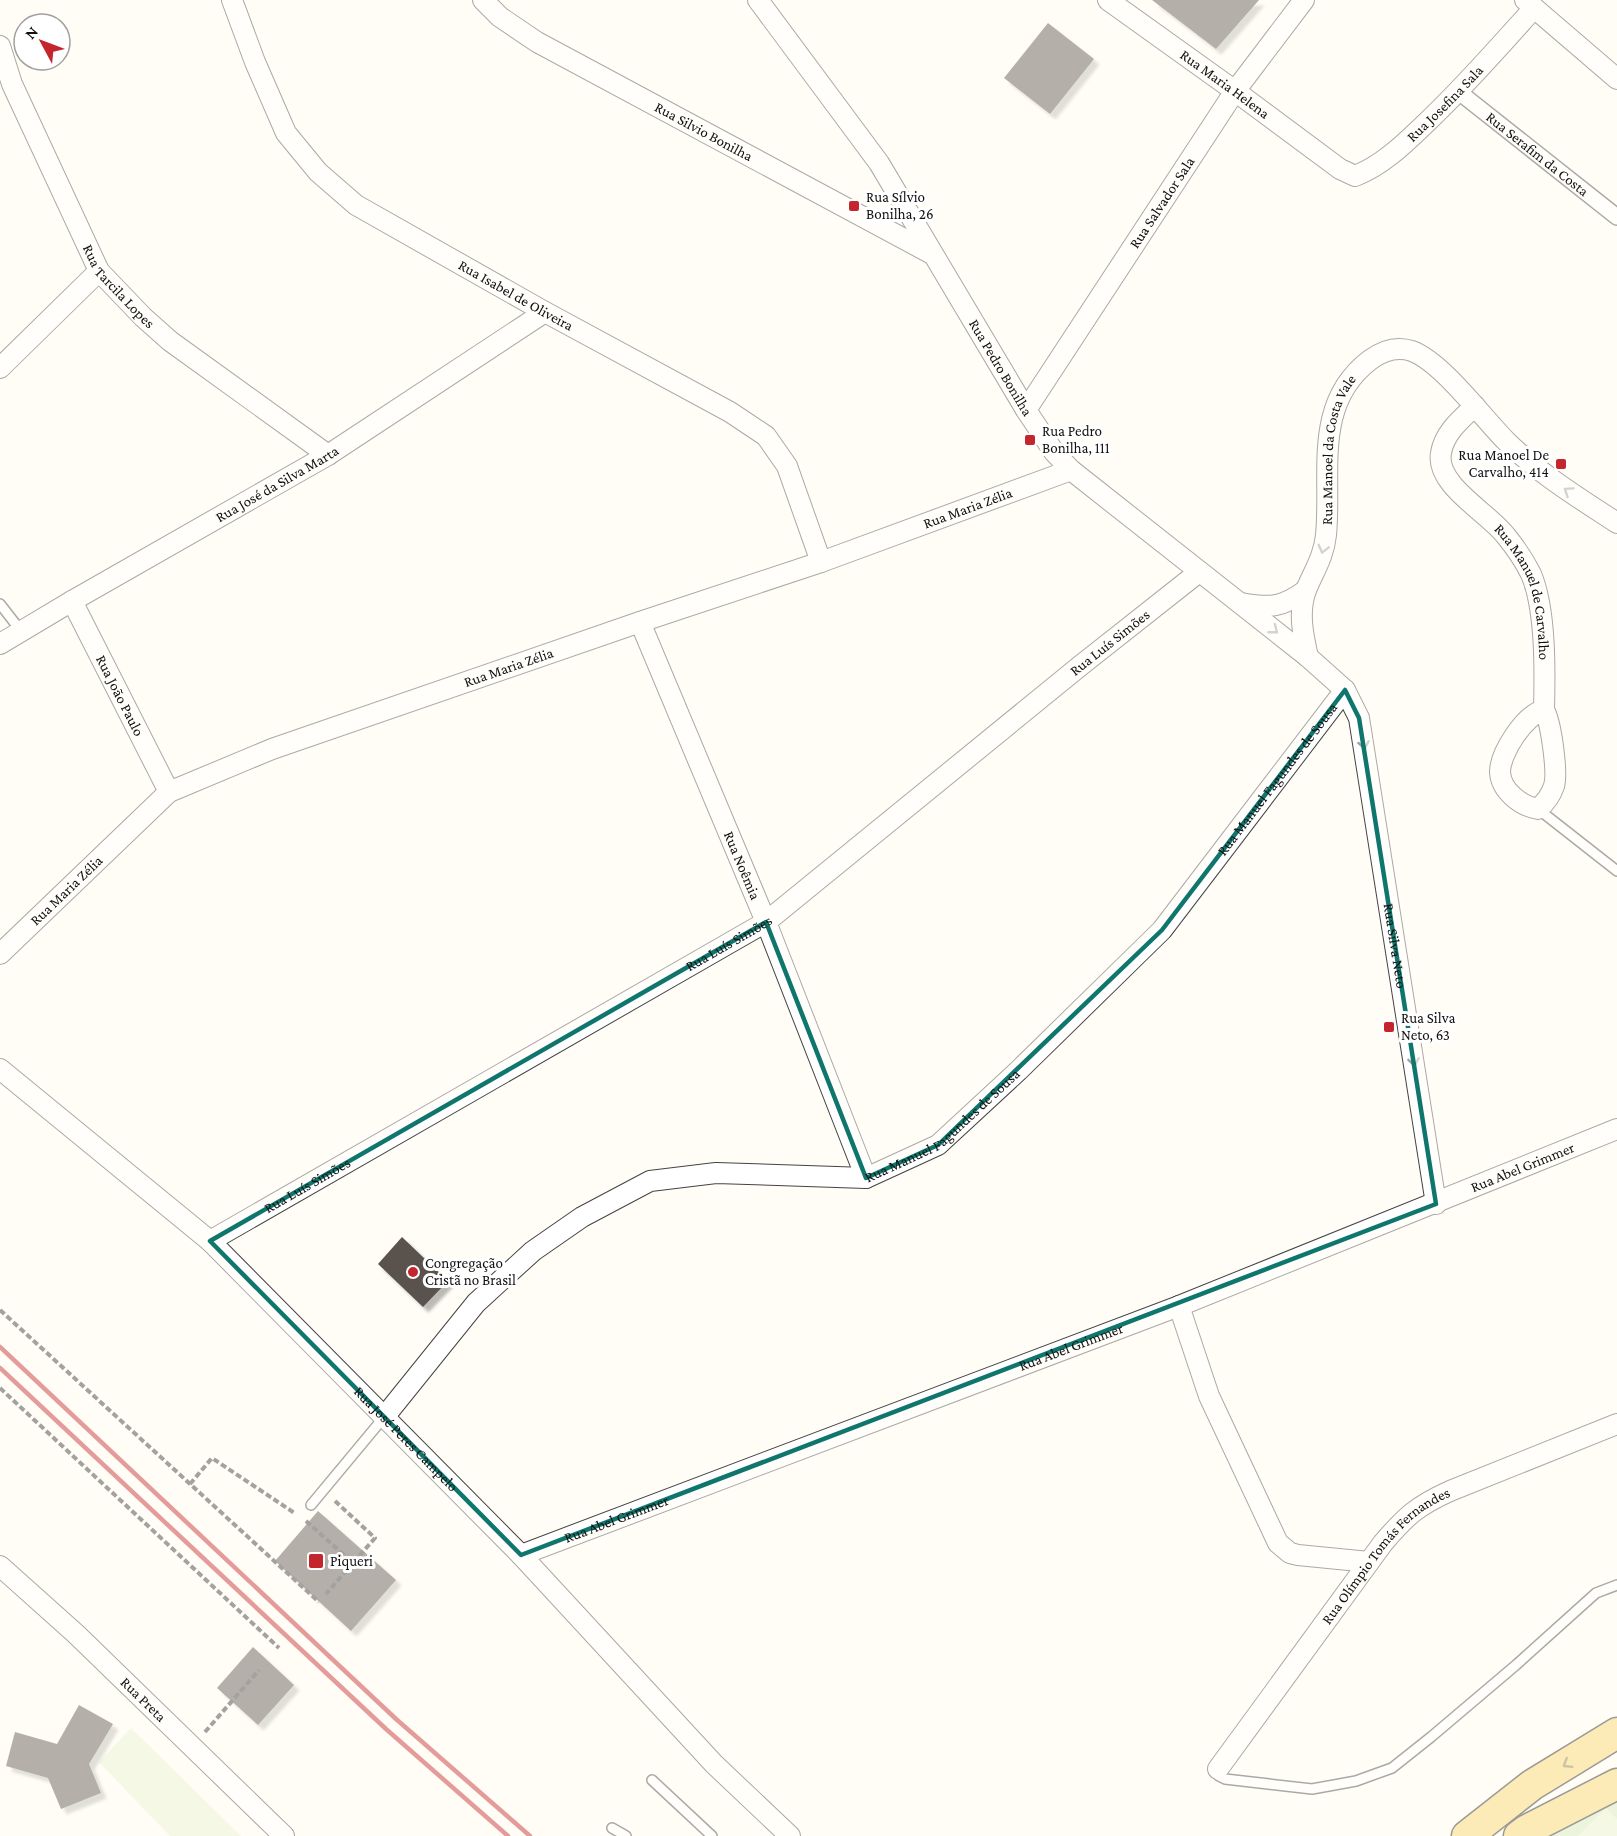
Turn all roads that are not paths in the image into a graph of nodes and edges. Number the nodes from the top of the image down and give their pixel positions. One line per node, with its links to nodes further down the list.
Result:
1 (232, 0): 16 (street, Rua Isabel de Oliveira)
2 (483, 0): 14 (street, Rua Silvio Bonilha)
3 (758, 0): 14 (street, Rua Pedro Bonilha)
4 (1108, 0): 10 (street, Rua Maria Helena)
5 (1304, 0): 10 (street, Rua Salvador Sala)
6 (1530, 4): 8 (street); 11 (street, Rua Josefina Sala)
7 (0, 46): 9 (street, Rua Tarcila Lopes)
8 (1617, 79)
9 (6, 89): 15 (street, Rua Tarcila Lopes)
10 (1235, 91): 12 (street, Rua Maria Helena); 19 (street, Rua Salvador Sala)
11 (1458, 92): 12 (street, Rua Josefina Sala); 13 (street, Rua Serafim da Costa)
12 (1341, 170)
13 (1617, 217)
14 (932, 254): 19 (street, Rua Pedro Bonilha)
15 (99, 271): 17 (street); 20 (street, Rua Tarcila Lopes)
16 (545, 312): 20 (street, Rua José da Silva Marta); 23 (street, Rua Isabel de Oliveira)
17 (0, 368)
18 (1475, 406): 22 (street, one-way to 18); 25 (street, Rua Manoel da Costa Vale, one-way to 25); 34 (street, Rua Manuel de Carvalho)
19 (1026, 410): 21 (street, Rua Pedro Bonilha)
20 (328, 455): 26 (street, Rua José da Silva Marta)
21 (1071, 470): 23 (street, Rua Maria Zélia); 24 (street, Rua Pedro Bonilha)
22 (1617, 523)
23 (821, 562): 29 (street, Rua Maria Zélia)
24 (1199, 572): 27 (street, Rua Pedro Bonilha); 38 (street, Rua Luís Simões)
25 (1306, 590): 27 (street); 32 (street, Rua Manoel da Costa Vale)
26 (72, 601): 30 (street, Rua José da Silva Marta); 35 (street, Rua João Paulo)
27 (1239, 603): 32 (street, Rua Pedro Bonilha, one-way to 32)
28 (0, 604): 30 (lane)
29 (640, 622): 35 (street, Rua Maria Zélia); 38 (street, Rua Noêmia)
30 (21, 631): 31 (street, Rua José da Silva Marta)
31 (0, 644)
32 (1308, 657): 33 (street, Rua Pedro Bonilha)
33 (1345, 690): 42 (street, Rua Manuel Fagundes de Sousa); 43 (street, Rua Silva Neto, one-way to 43)
34 (1544, 710): 36 (street, Rua Manuel de Carvalho); 36 (street)
35 (169, 792): 39 (street, Rua Maria Zélia)
36 (1538, 809): 37 (lane)
37 (1617, 871)
38 (766, 922): 42 (street, Rua Noêmia); 44 (street, Rua Luís Simões)
39 (0, 954)
40 (0, 1069): 44 (street, Rua José Peres Campelo)
41 (1617, 1129): 43 (street, Rua Abel Grimmer)
42 (866, 1178): 46 (street, Rua Manuel Fagundes de Sousa)
43 (1436, 1204): 45 (street, Rua Abel Grimmer)
44 (210, 1241): 46 (street, Rua José Peres Campelo)
45 (1179, 1306): 49 (street, Rua Abel Grimmer); 50 (street)
46 (386, 1416): 48 (lane); 49 (street, Rua José Peres Campelo)
47 (1617, 1424): 50 (street, Rua Olímpio Tomás Fernandes)
48 (311, 1505)
49 (521, 1555): 61 (street, Rua José Peres Campelo)
50 (1369, 1562): 54 (street, Rua Olímpio Tomás Fernandes)
51 (0, 1566): 58 (street, Rua Preta)
52 (1617, 1585): 54 (lane)
53 (1616, 1733): 62 (main road, one-way to 62)
54 (1218, 1769)
55 (652, 1780): 60 (lane)
56 (1617, 1784): 63 (main road)
57 (612, 1828): 59 (lane)
58 (284, 1836)
59 (626, 1836)
60 (712, 1836)
61 (790, 1836)
62 (1467, 1836)
63 (1519, 1836)

